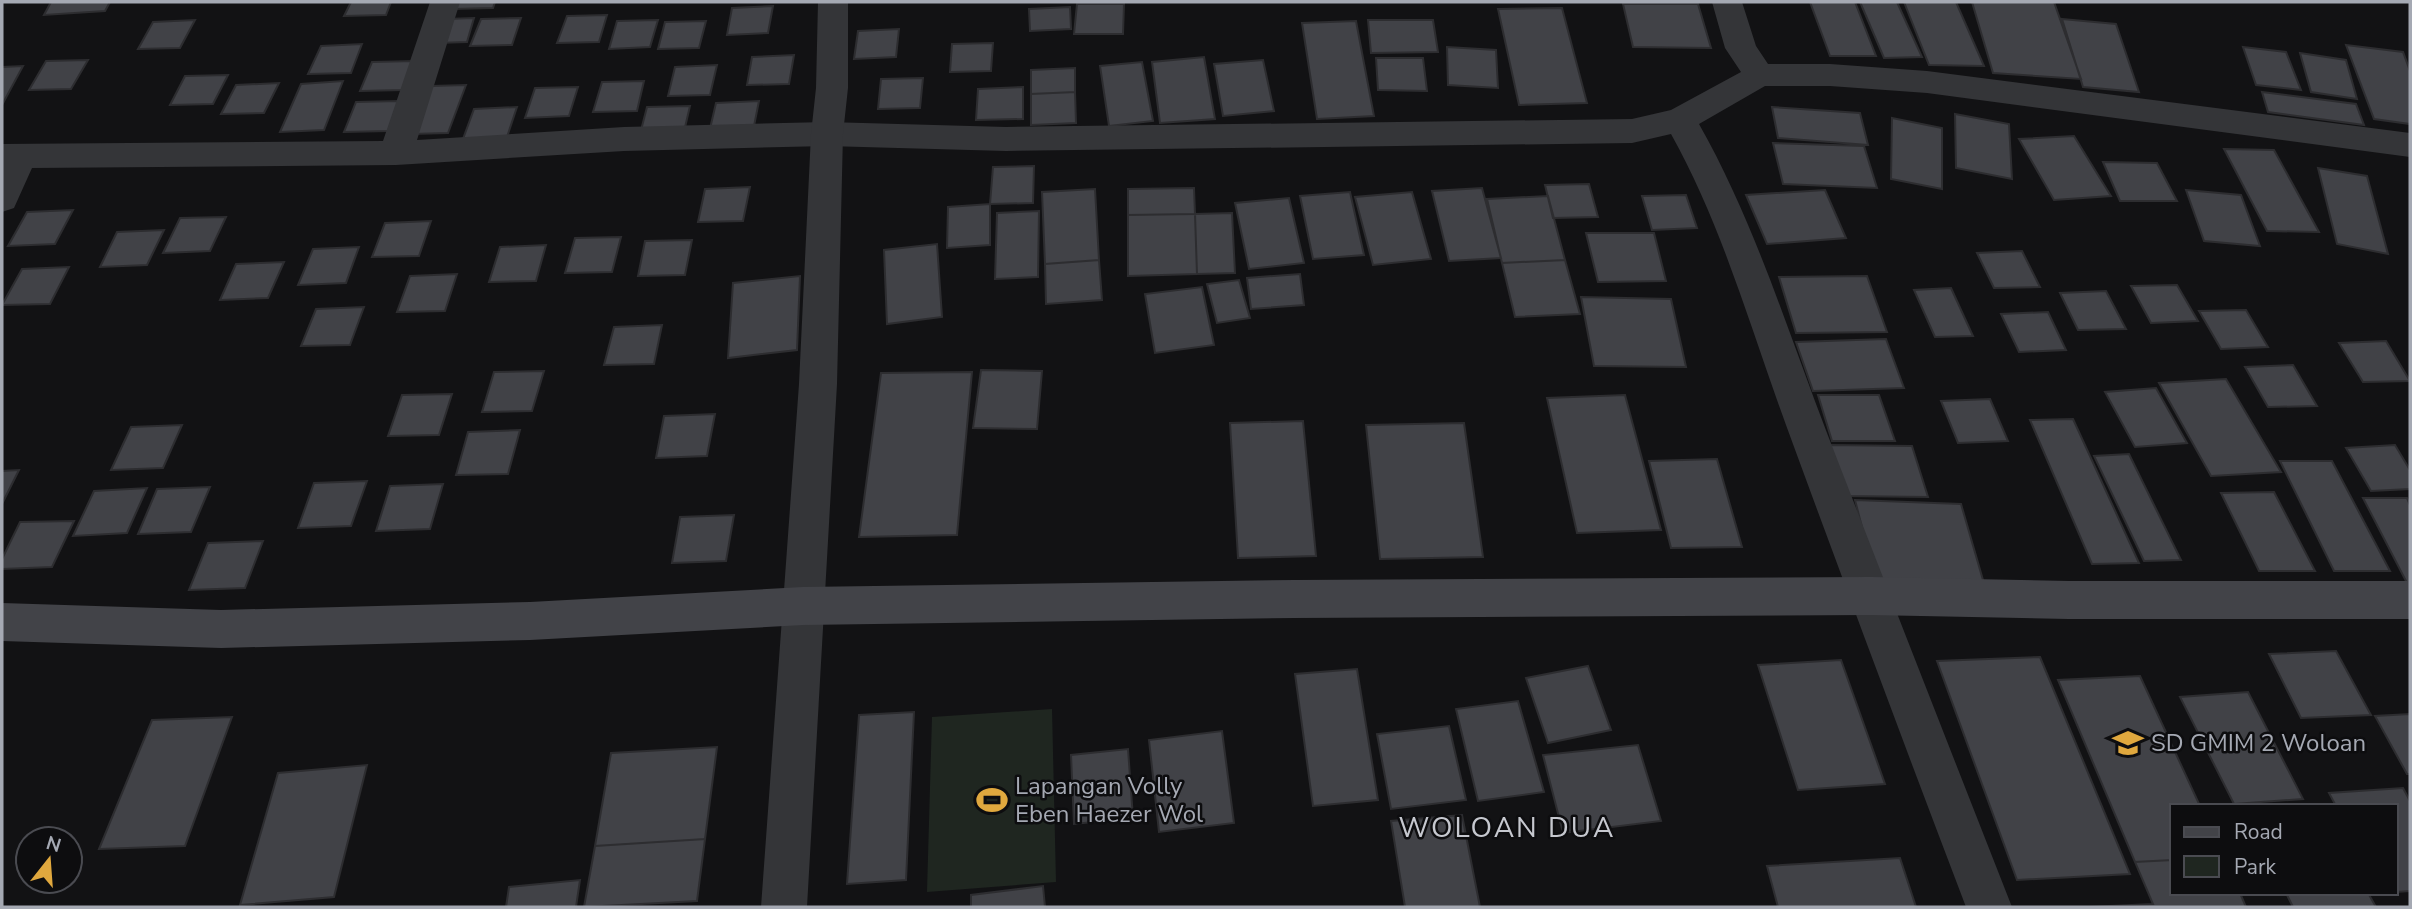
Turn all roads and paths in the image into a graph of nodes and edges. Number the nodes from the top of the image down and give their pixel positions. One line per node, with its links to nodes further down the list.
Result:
1 (445, 2): 8 (street)
2 (833, 2): 6 (street)
3 (1727, 2): 4 (street)
4 (1759, 75): 5 (street); 7 (street)
5 (1680, 120): 6 (street); 11 (street)
6 (827, 134): 8 (street); 13 (street)
7 (2410, 145)
8 (397, 153): 9 (street)
9 (11, 157): 10 (street)
10 (2, 199)
11 (1871, 596): 12 (main road); 13 (main road); 16 (street)
12 (2410, 600)
13 (803, 606): 14 (main road); 15 (street)
14 (2, 622)
15 (784, 907)
16 (1989, 907)

